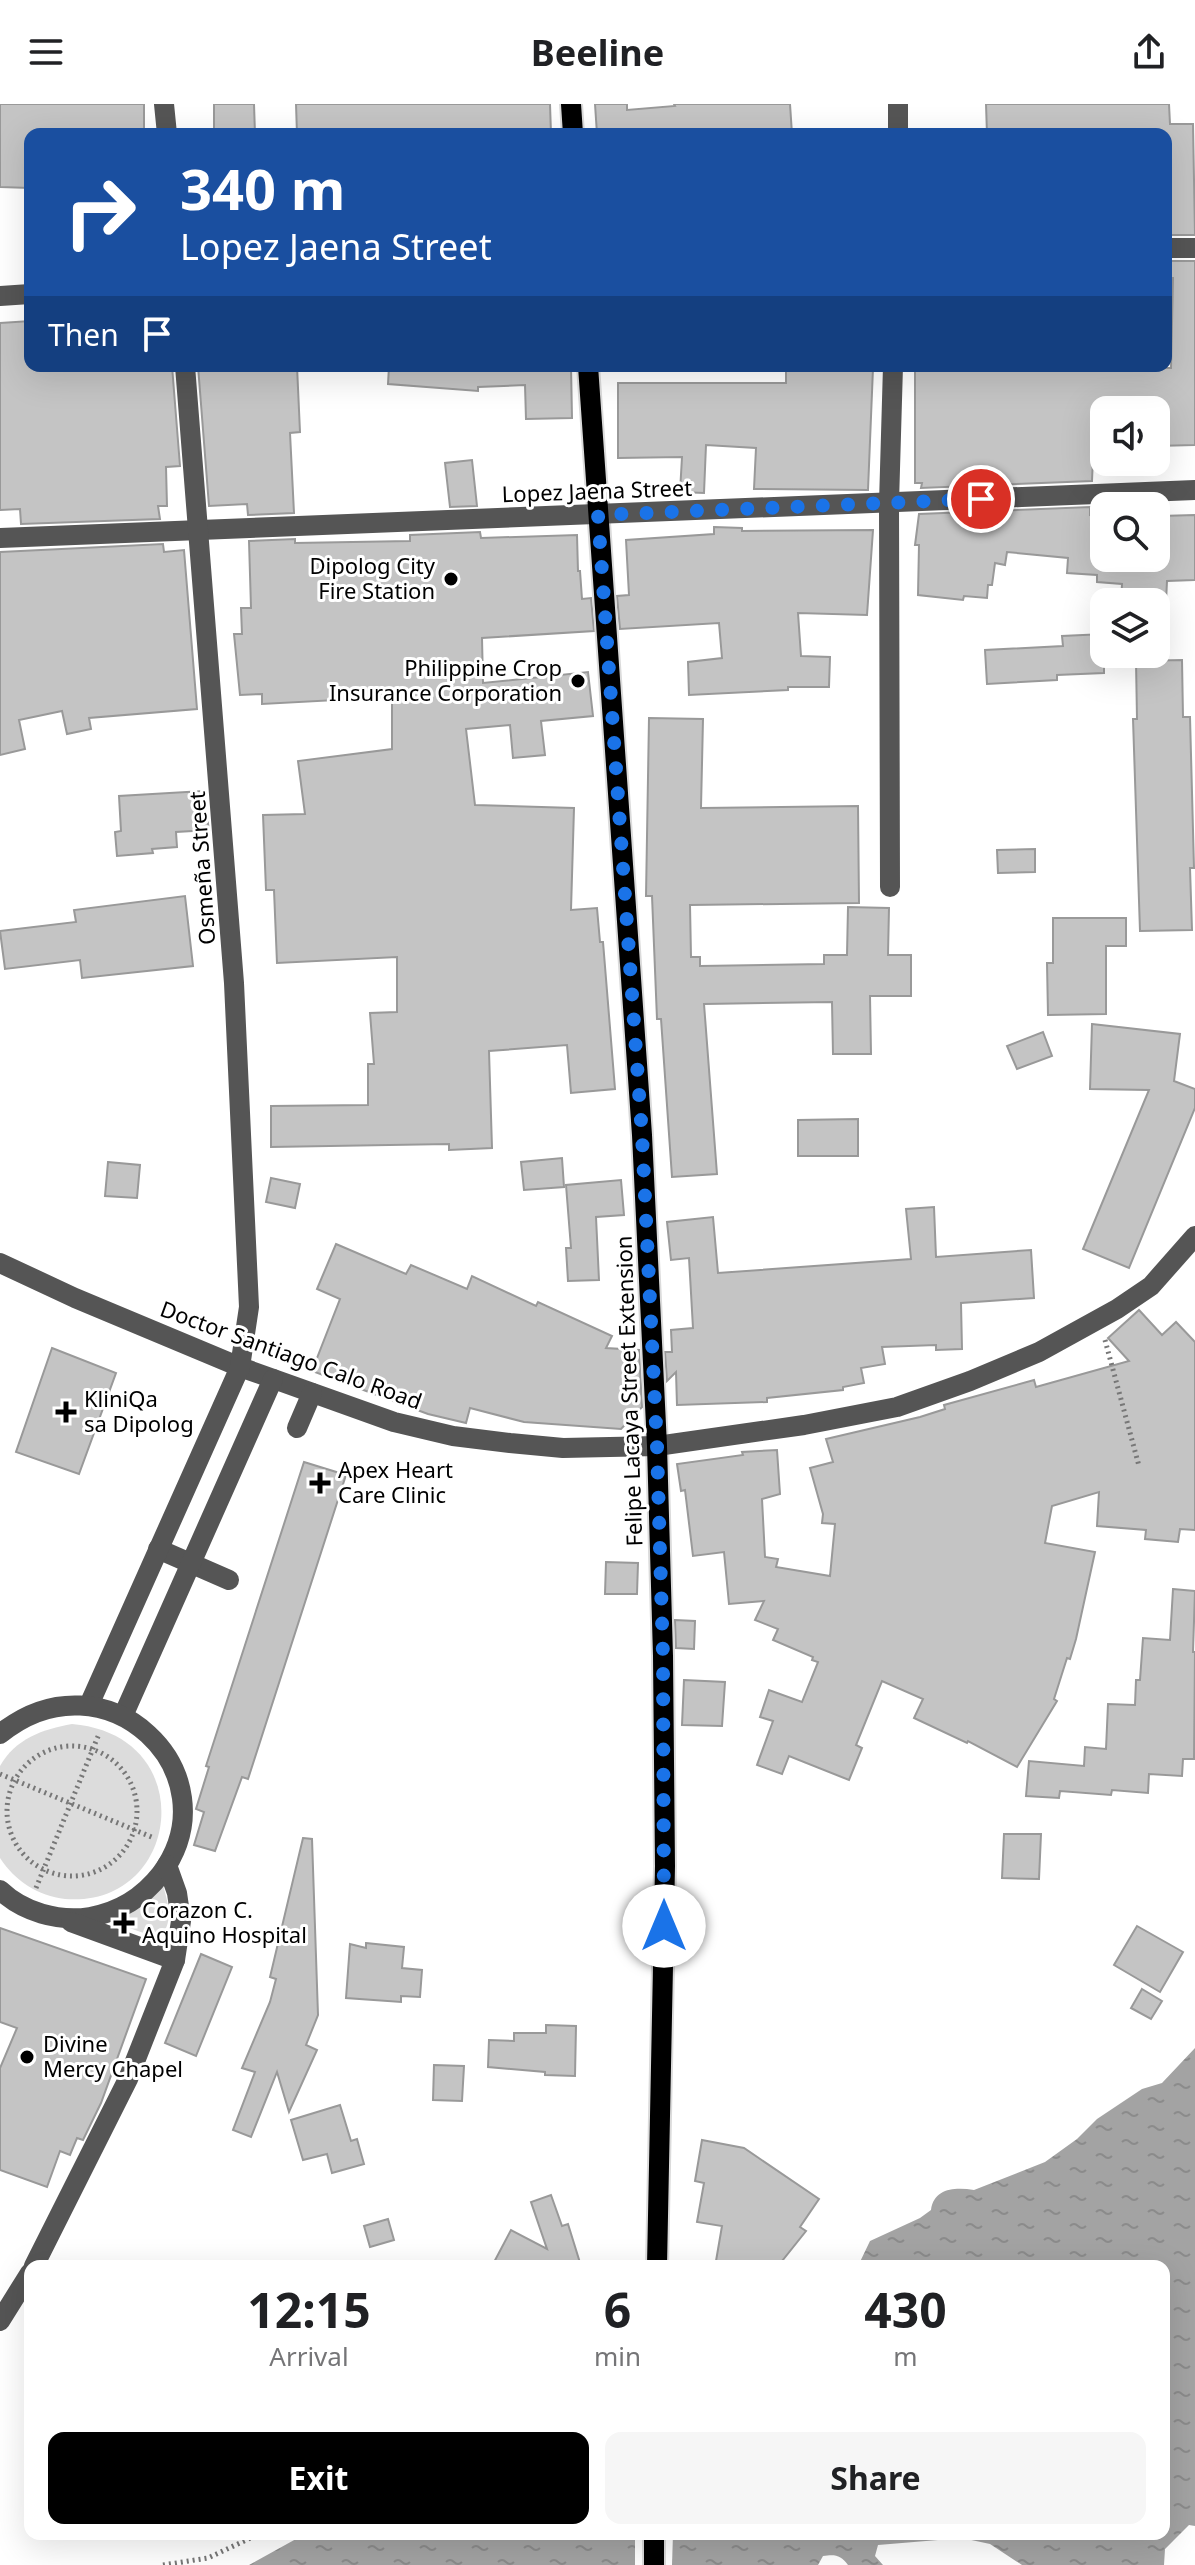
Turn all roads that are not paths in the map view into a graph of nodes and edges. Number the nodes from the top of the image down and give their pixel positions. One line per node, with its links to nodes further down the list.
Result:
1 (164, 104): 4 (street)
2 (571, 104): 5 (main road)
3 (898, 104): 6 (street)
4 (166, 128)
5 (573, 128)
6 (898, 128)
7 (1172, 248): 8 (street)
8 (1195, 248)
9 (24, 294): 10 (street)
10 (0, 296)
11 (185, 372): 17 (street, Osmeña Street)
12 (588, 372): 16 (main road, Felipe Lacaya Street Extension)
13 (893, 372): 15 (street)
14 (1195, 490): 15 (street, Lopez Jaena Street)
15 (889, 503): 16 (street, Lopez Jaena Street); 19 (street)
16 (598, 515): 17 (street, Lopez Jaena Street); 26 (main road, Felipe Lacaya Street Extension)
17 (198, 530): 18 (street, Lopez Jaena Street); 22 (street, Osmeña Street)
18 (0, 538)
19 (890, 887)
20 (1195, 1236): 26 (street, Doctor Santiago Calo Road)
21 (0, 1263): 22 (street, Doctor Santiago Calo Road)
22 (240, 1367): 23 (street, Doctor Santiago Calo Road); 27 (street, Osmeña Street)
23 (273, 1379): 24 (street, Doctor Santiago Calo Road); 28 (street)
24 (312, 1393): 25 (street); 26 (street, Doctor Santiago Calo Road)
25 (297, 1428)
26 (657, 1446): 40 (main road, Felipe Lacaya Street Extension)
27 (158, 1549): 28 (street); 30 (street, Osmeña Street)
28 (191, 1563): 29 (street); 31 (street)
29 (229, 1580)
30 (89, 1705): 31 (street); 32 (street)
31 (123, 1716): 33 (street)
32 (0, 1734)
33 (167, 1865): 37 (street); 38 (street)
34 (0, 1890): 36 (street)
35 (0, 1897): 36 (street)
36 (25, 1898): 37 (street)
37 (60, 1918): 38 (street)
38 (175, 1960): 39 (street)
39 (37, 2260)
40 (657, 2260)
41 (24, 2283): 42 (street)
42 (0, 2321)
43 (654, 2540): 44 (main road)
44 (654, 2565)

